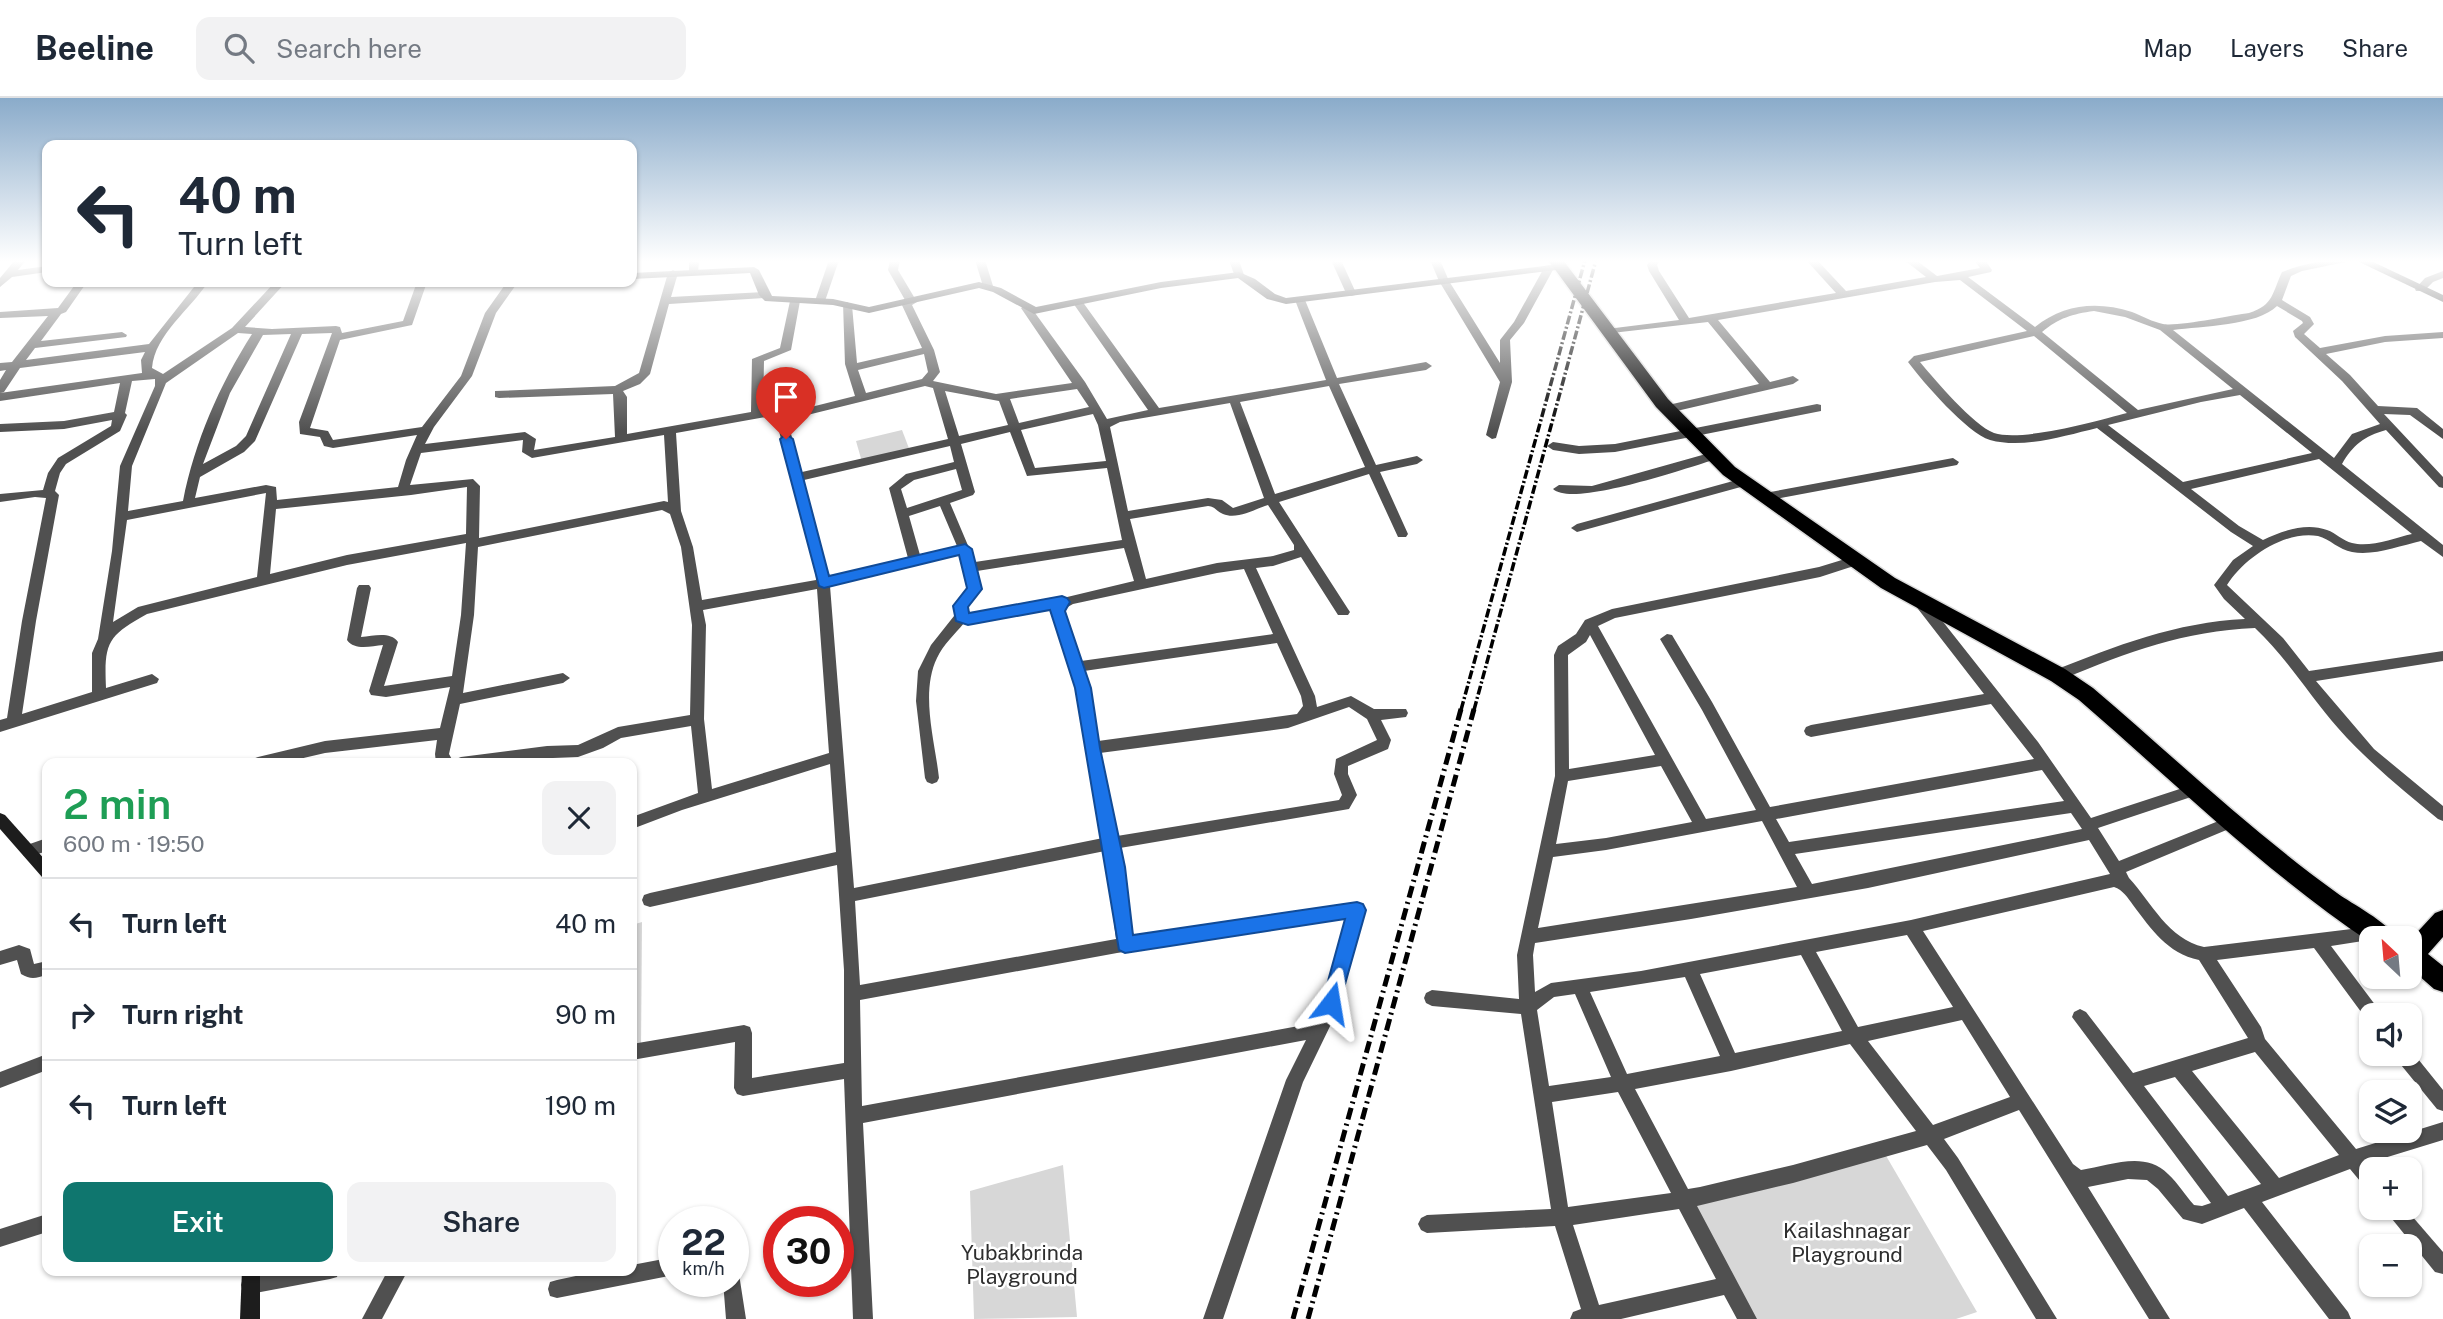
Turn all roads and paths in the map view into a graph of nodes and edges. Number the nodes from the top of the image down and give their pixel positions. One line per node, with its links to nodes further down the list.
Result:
1 (53, 317): 34 (street)
2 (177, 317): 35 (street)
3 (248, 317): 26 (street)
4 (410, 317): 33 (street)
5 (487, 317): 71 (street)
6 (660, 317): 50 (street)
7 (792, 317): 63 (street)
8 (848, 317): 40 (street)
9 (915, 317): 36 (street)
10 (1033, 317): 47 (street)
11 (1088, 317): 61 (street)
12 (1307, 317): 45 (street)
13 (1466, 317): 44 (street)
14 (1523, 317): 44 (street)
15 (1598, 317): 29 (highway)
16 (1683, 317): 24 (street)
17 (1716, 317): 23 (street)
18 (2014, 317): 30 (street)
19 (2054, 317): 30 (street)
20 (2134, 317): 25 (street)
21 (2244, 317): 25 (street)
22 (2303, 317): 37 (street)
23 (1710, 318): 24 (street); 48 (street)
24 (1686, 321): 29 (street)
25 (2164, 328): 51 (street)
26 (236, 330): 28 (street); 41 (street)
27 (299, 331): 28 (street); 33 (street); 88 (street)
28 (259, 332): 88 (street)
29 (1607, 332): 57 (highway)
30 (2034, 333): 64 (street); 66 (street)
31 (122, 335): 34 (street)
32 (2443, 335): 37 (street)
33 (335, 338): 71 (street)
34 (32, 345): 39 (street)
35 (154, 347): 39 (street); 41 (street)
36 (928, 350): 40 (street); 46 (street)
37 (2318, 352): 60 (street)
38 (1426, 366): 45 (street)
39 (10, 367): 49 (street)
40 (852, 368): 55 (street)
41 (159, 378): 42 (street); 105 (street)
42 (127, 379): 53 (street); 62 (street)
43 (1793, 380): 48 (street)
44 (1506, 382): 75 (street)
45 (1333, 383): 56 (street); 87 (street)
46 (932, 384): 54 (street); 55 (street); 77 (street)
47 (1082, 385): 54 (street); 59 (street)
48 (1767, 386): 57 (street)
49 (0, 389)
50 (617, 390): 52 (street); 76 (street)
51 (2243, 391): 64 (street); 80 (street)
52 (499, 394)
53 (0, 397)
54 (1004, 398): 70 (street)
55 (862, 399): 65 (street)
56 (1234, 400): 61 (street); 98 (street)
57 (1665, 406): 73 (highway)
58 (1818, 408): 73 (street)
59 (1097, 410): 67 (street); 70 (street)
60 (2375, 410): 68 (street); 74 (street)
61 (1156, 412): 67 (street)
62 (121, 415): 69 (street); 95 (street)
63 (757, 415): 65 (street); 72 (street)
64 (2136, 415): 66 (street)
65 (781, 418): 89 (street)
66 (2099, 424): 92 (street)
67 (1104, 425): 85 (street)
68 (2388, 426): 86 (street); 91 (street)
69 (0, 428)
70 (1016, 428): 77 (street); 85 (street)
71 (426, 430): 79 (street)
72 (670, 431): 76 (street); 102 (street)
73 (1689, 433): 78 (street); 81 (highway)
74 (2443, 434)
75 (1492, 435)
76 (637, 438): 79 (street)
77 (954, 442): 84 (street); 89 (street)
78 (1553, 446)
79 (418, 449): 94 (street)
80 (2323, 454): 86 (street); 92 (street)
81 (1713, 456): 90 (highway); 93 (street)
82 (1417, 460): 87 (street)
83 (1953, 462): 96 (street)
84 (961, 464): 99 (street); 103 (street)
85 (1111, 464): 104 (street)
86 (2336, 464): 108 (street)
87 (1373, 468): 98 (street); 107 (street)
88 (194, 475): 100 (street)
89 (797, 477): 120 (street)
90 (1744, 482): 96 (highway); 106 (street)
91 (2443, 484)
92 (2180, 487): 112 (street)
93 (1559, 489)
94 (406, 490): 101 (street); 109 (street)
95 (48, 493): 97 (street); 147 (street)
96 (1765, 497): 115 (highway)
97 (0, 498)
98 (1272, 500): 104 (street); 111 (street)
99 (944, 502): 103 (street); 113 (street)
100 (188, 504): 101 (street); 105 (street)
101 (272, 505): 119 (street)
102 (675, 511): 109 (street); 125 (street)
103 (902, 514): 116 (street)
104 (1123, 516): 110 (street)
105 (120, 517): 130 (street)
106 (1577, 528)
107 (1402, 534)
108 (2423, 536): 112 (street); 114 (street)
109 (473, 540): 119 (street); 139 (street)
110 (1129, 543): 118 (street); 121 (street)
111 (1300, 545): 117 (street); 126 (street)
112 (2263, 546): 128 (street)
113 (965, 549): 116 (street); 118 (street)
114 (2443, 552)
115 (1856, 561): 124 (highway); 129 (street)
116 (915, 562): 120 (street)
117 (1248, 565): 121 (street); 131 (street)
118 (970, 567): 127 (street)
119 (263, 580): 130 (street)
120 (824, 583): 125 (street); 152 (street)
121 (1142, 585): 123 (street)
122 (364, 588): 139 (street)
123 (1062, 602): 127 (street); 134 (street)
124 (1920, 602): 135 (highway); 141 (street)
125 (697, 607): 146 (street)
126 (1343, 612)
127 (961, 617): 159 (street)
128 (2257, 623): 135 (street); 136 (street)
129 (1590, 624): 156 (street); 158 (street)
130 (104, 638): 140 (street)
131 (1280, 638): 134 (street); 145 (street)
132 (1667, 639): 163 (street)
133 (2443, 656): 136 (street)
134 (1078, 667): 151 (street)
135 (2058, 675): 160 (highway)
136 (2305, 677): 164 (street)
137 (563, 678): 142 (street)
138 (152, 679): 140 (street)
139 (457, 680): 142 (street)
140 (99, 696): 147 (street)
141 (1994, 698): 149 (street); 157 (street)
142 (454, 700): 150 (street)
143 (1401, 713): 144 (street)
144 (1372, 715): 145 (street); 170 (street)
145 (1302, 718): 151 (street)
146 (697, 719): 155 (street); 161 (street)
147 (15, 721): 148 (street)
148 (0, 726)
149 (1811, 731)
150 (446, 733): 153 (street); 154 (street)
151 (1091, 748): 170 (street)
152 (835, 757): 161 (street); 175 (street)
153 (279, 758)
154 (441, 758)
155 (546, 758)
156 (1665, 759): 158 (street); 168 (street)
157 (2043, 763): 162 (street); 163 (street)
158 (1562, 776): 174 (street)
159 (932, 778)
160 (2195, 790): 167 (highway); 169 (street)
161 (706, 798): 166 (street)
162 (2074, 806): 169 (street); 172 (street)
163 (1766, 815): 168 (street); 172 (street)
164 (2443, 815)
165 (0, 819): 173 (street)
166 (637, 821)
167 (2231, 822): 177 (street); 182 (highway)
168 (1702, 827): 174 (street)
169 (2091, 829): 177 (street); 178 (street)
170 (1111, 843): 179 (street); 188 (street)
171 (42, 846): 173 (street)
172 (1784, 849): 178 (street)
173 (29, 851): 176 (street)
174 (1547, 851): 185 (street)
175 (843, 857): 179 (street); 180 (street)
176 (42, 866)
177 (2120, 876): 183 (street); 190 (street)
178 (1808, 892): 185 (street)
179 (846, 896): 197 (street)
180 (650, 900)
181 (2443, 920): 187 (highway)
182 (2366, 926)
183 (1911, 927): 189 (street); 201 (street)
184 (2359, 936): 186 (street)
185 (1528, 937): 200 (street)
186 (2317, 939): 190 (street); 199 (street)
187 (2422, 942)
188 (1125, 945): 197 (street); 203 (street)
189 (1804, 946): 193 (street); 204 (street)
190 (2204, 954): 205 (street)
191 (0, 958): 194 (street)
192 (2422, 964): 195 (highway)
193 (1689, 968): 196 (street); 207 (street)
194 (42, 969)
195 (2443, 981)
196 (1580, 987): 200 (street); 214 (street)
197 (851, 994): 211 (street)
198 (1432, 998): 200 (street)
199 (2364, 1003)
200 (1528, 1007): 215 (street)
201 (1965, 1012): 204 (street); 216 (street)
202 (2080, 1017): 213 (street)
203 (1320, 1030): 218 (street); 248 (street)
204 (1853, 1035): 207 (street); 220 (street)
205 (2258, 1043): 210 (street); 221 (street)
206 (637, 1051): 211 (street)
207 (1731, 1063): 214 (street)
208 (42, 1064): 212 (street)
209 (2413, 1066): 217 (street)
210 (2179, 1068): 213 (street); 224 (street)
211 (852, 1070): 218 (street)
212 (0, 1080)
213 (2131, 1082): 227 (street)
214 (1623, 1084): 215 (street); 226 (street)
215 (1544, 1095): 228 (street)
216 (2024, 1100): 220 (street); 223 (street)
217 (2443, 1103)
218 (854, 1115): 247 (street)
219 (2443, 1131): 221 (street)
220 (1930, 1135): 226 (street); 250 (street)
221 (2353, 1160): 222 (street); 224 (street)
222 (2359, 1167)
223 (2067, 1170): 227 (street); 251 (street)
224 (2275, 1187): 225 (street)
225 (2247, 1197): 227 (street); 252 (street)
226 (1681, 1199): 228 (street); 240 (street)
227 (2224, 1205)
228 (1562, 1217): 230 (street); 243 (street)
229 (2404, 1220): 233 (street)
230 (1427, 1224)
231 (42, 1225): 232 (street)
232 (0, 1238)
233 (2442, 1265)
234 (658, 1269): 235 (street)
235 (637, 1273)
236 (270, 1276): 239 (street)
237 (396, 1276): 245 (street)
238 (623, 1276): 241 (street)
239 (250, 1278): 244 (street)
240 (1729, 1285): 243 (street); 249 (street)
241 (557, 1289)
242 (734, 1297): 246 (street)
243 (1589, 1318)
244 (250, 1319)
245 (372, 1319)
246 (736, 1319)
247 (863, 1319)
248 (1213, 1319)
249 (1747, 1319)
250 (2047, 1319)
251 (2160, 1319)
252 (2342, 1319)

